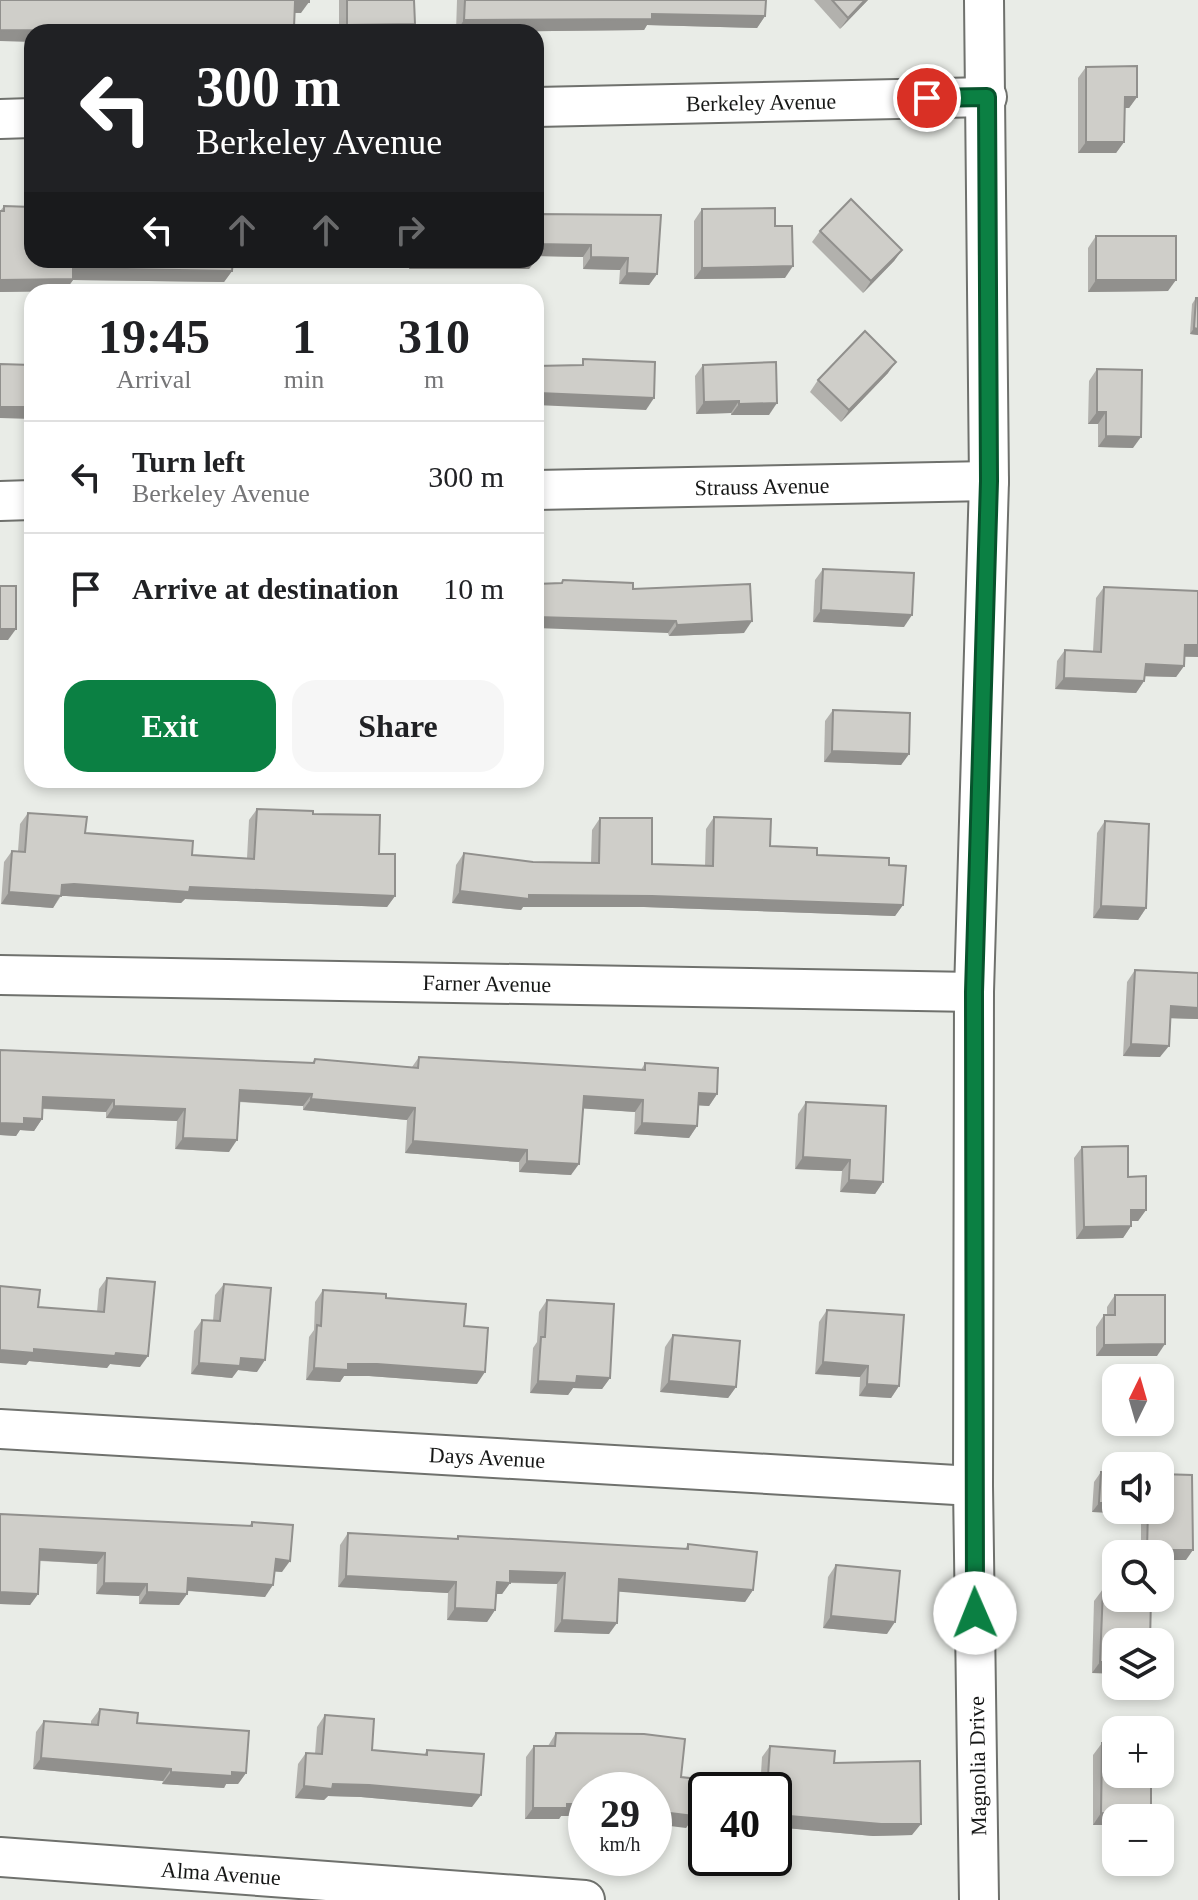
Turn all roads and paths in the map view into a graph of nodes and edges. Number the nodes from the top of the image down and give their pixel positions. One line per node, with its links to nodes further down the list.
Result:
1 (984, 0): 2 (street, Magnolia Drive)
2 (987, 97): 3 (street, Berkeley Avenue); 6 (street, Magnolia Drive)
3 (544, 107)
4 (24, 118): 5 (street)
5 (0, 119)
6 (989, 481): 7 (street, Strauss Avenue); 11 (street, Magnolia Drive)
7 (544, 490)
8 (24, 500): 9 (street)
9 (0, 501)
10 (0, 975): 11 (street, Farner Avenue)
11 (974, 992): 13 (street, Magnolia Drive)
12 (0, 1429): 13 (street, Days Avenue)
13 (973, 1486): 16 (street, Magnolia Drive)
14 (0, 1857): 15 (street, Alma Avenue)
15 (585, 1900)
16 (979, 1900)

